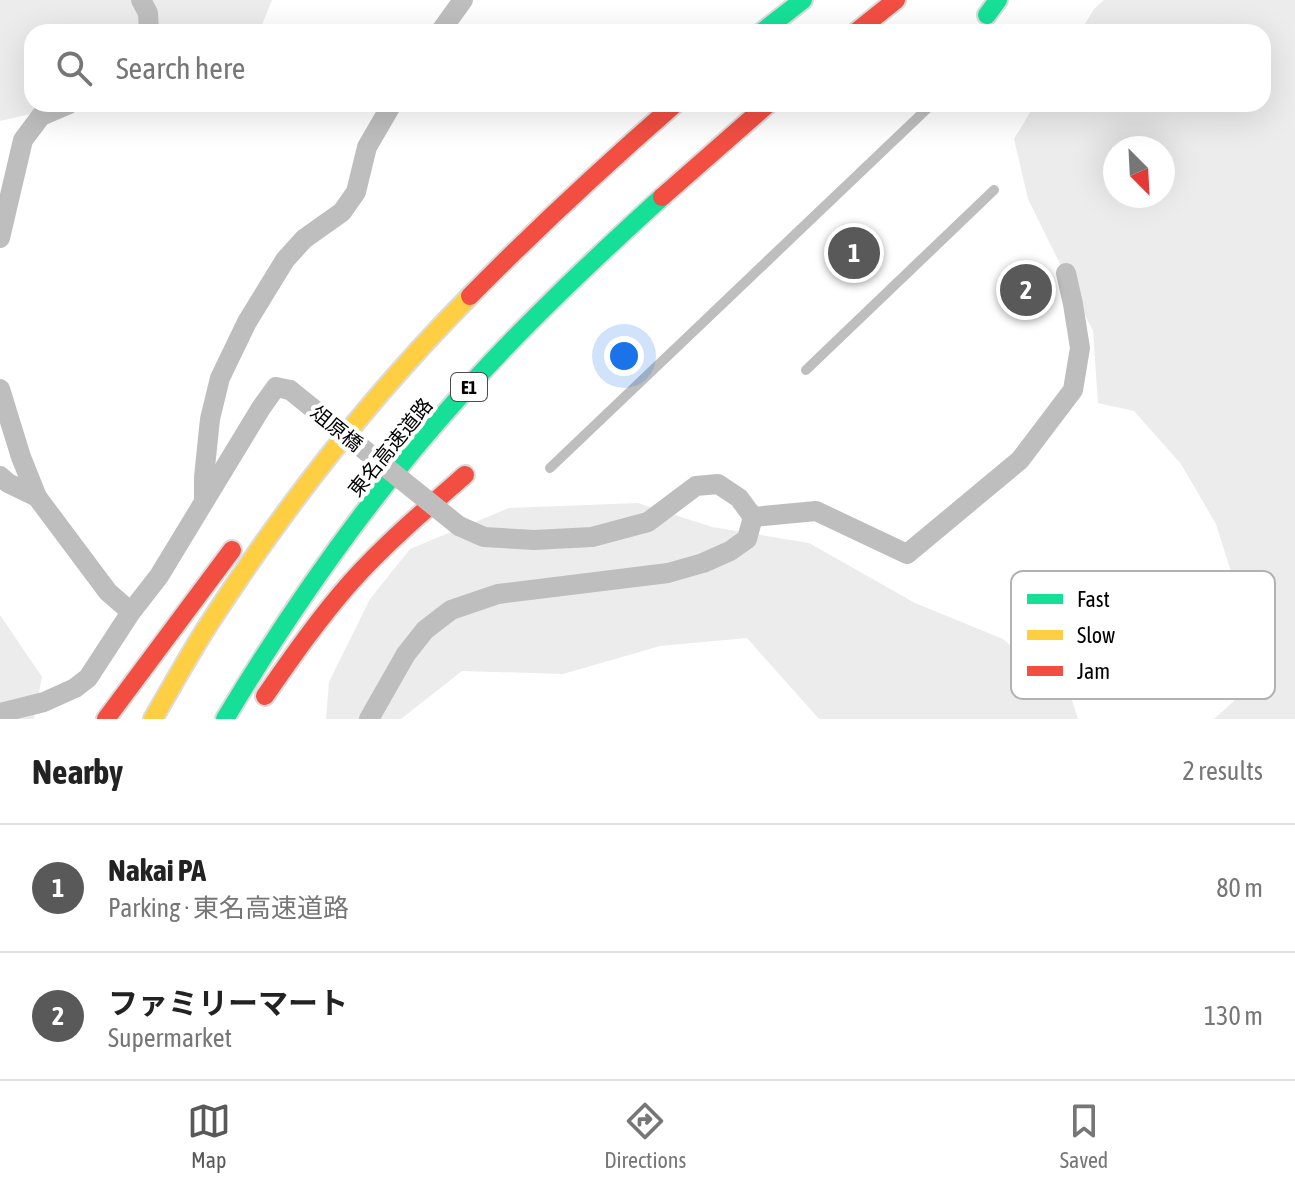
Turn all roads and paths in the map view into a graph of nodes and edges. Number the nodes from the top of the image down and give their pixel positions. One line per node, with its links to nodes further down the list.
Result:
1 (141, 0): 5 (street)
2 (463, 0): 6 (street)
3 (803, 0): 7 (highway)
4 (896, 0): 8 (highway)
5 (149, 24)
6 (446, 24)
7 (772, 24)
8 (866, 24)
9 (50, 112): 16 (street)
10 (387, 112): 25 (street)
11 (665, 112): 14 (highway, 東名高速道路)
12 (759, 112): 33 (highway, 東名高速道路 / E1)
13 (924, 112): 21 (lane)
14 (642, 131): 20 (highway); 32 (highway, 東名高速道路)
15 (994, 190): 18 (lane)
16 (0, 238)
17 (1066, 273): 26 (street)
18 (806, 370)
19 (0, 389): 24 (street)
20 (324, 434)
21 (550, 468)
22 (465, 475): 29 (highway)
23 (0, 476): 24 (street)
24 (37, 497): 28 (street)
25 (204, 501): 26 (street, 俎原橋, bridge); 28 (street)
26 (753, 517): 34 (street)
27 (238, 542): 31 (highway)
28 (131, 612): 30 (street)
29 (258, 707)
30 (0, 713)
31 (106, 719)
32 (153, 719)
33 (225, 719)
34 (369, 719)

